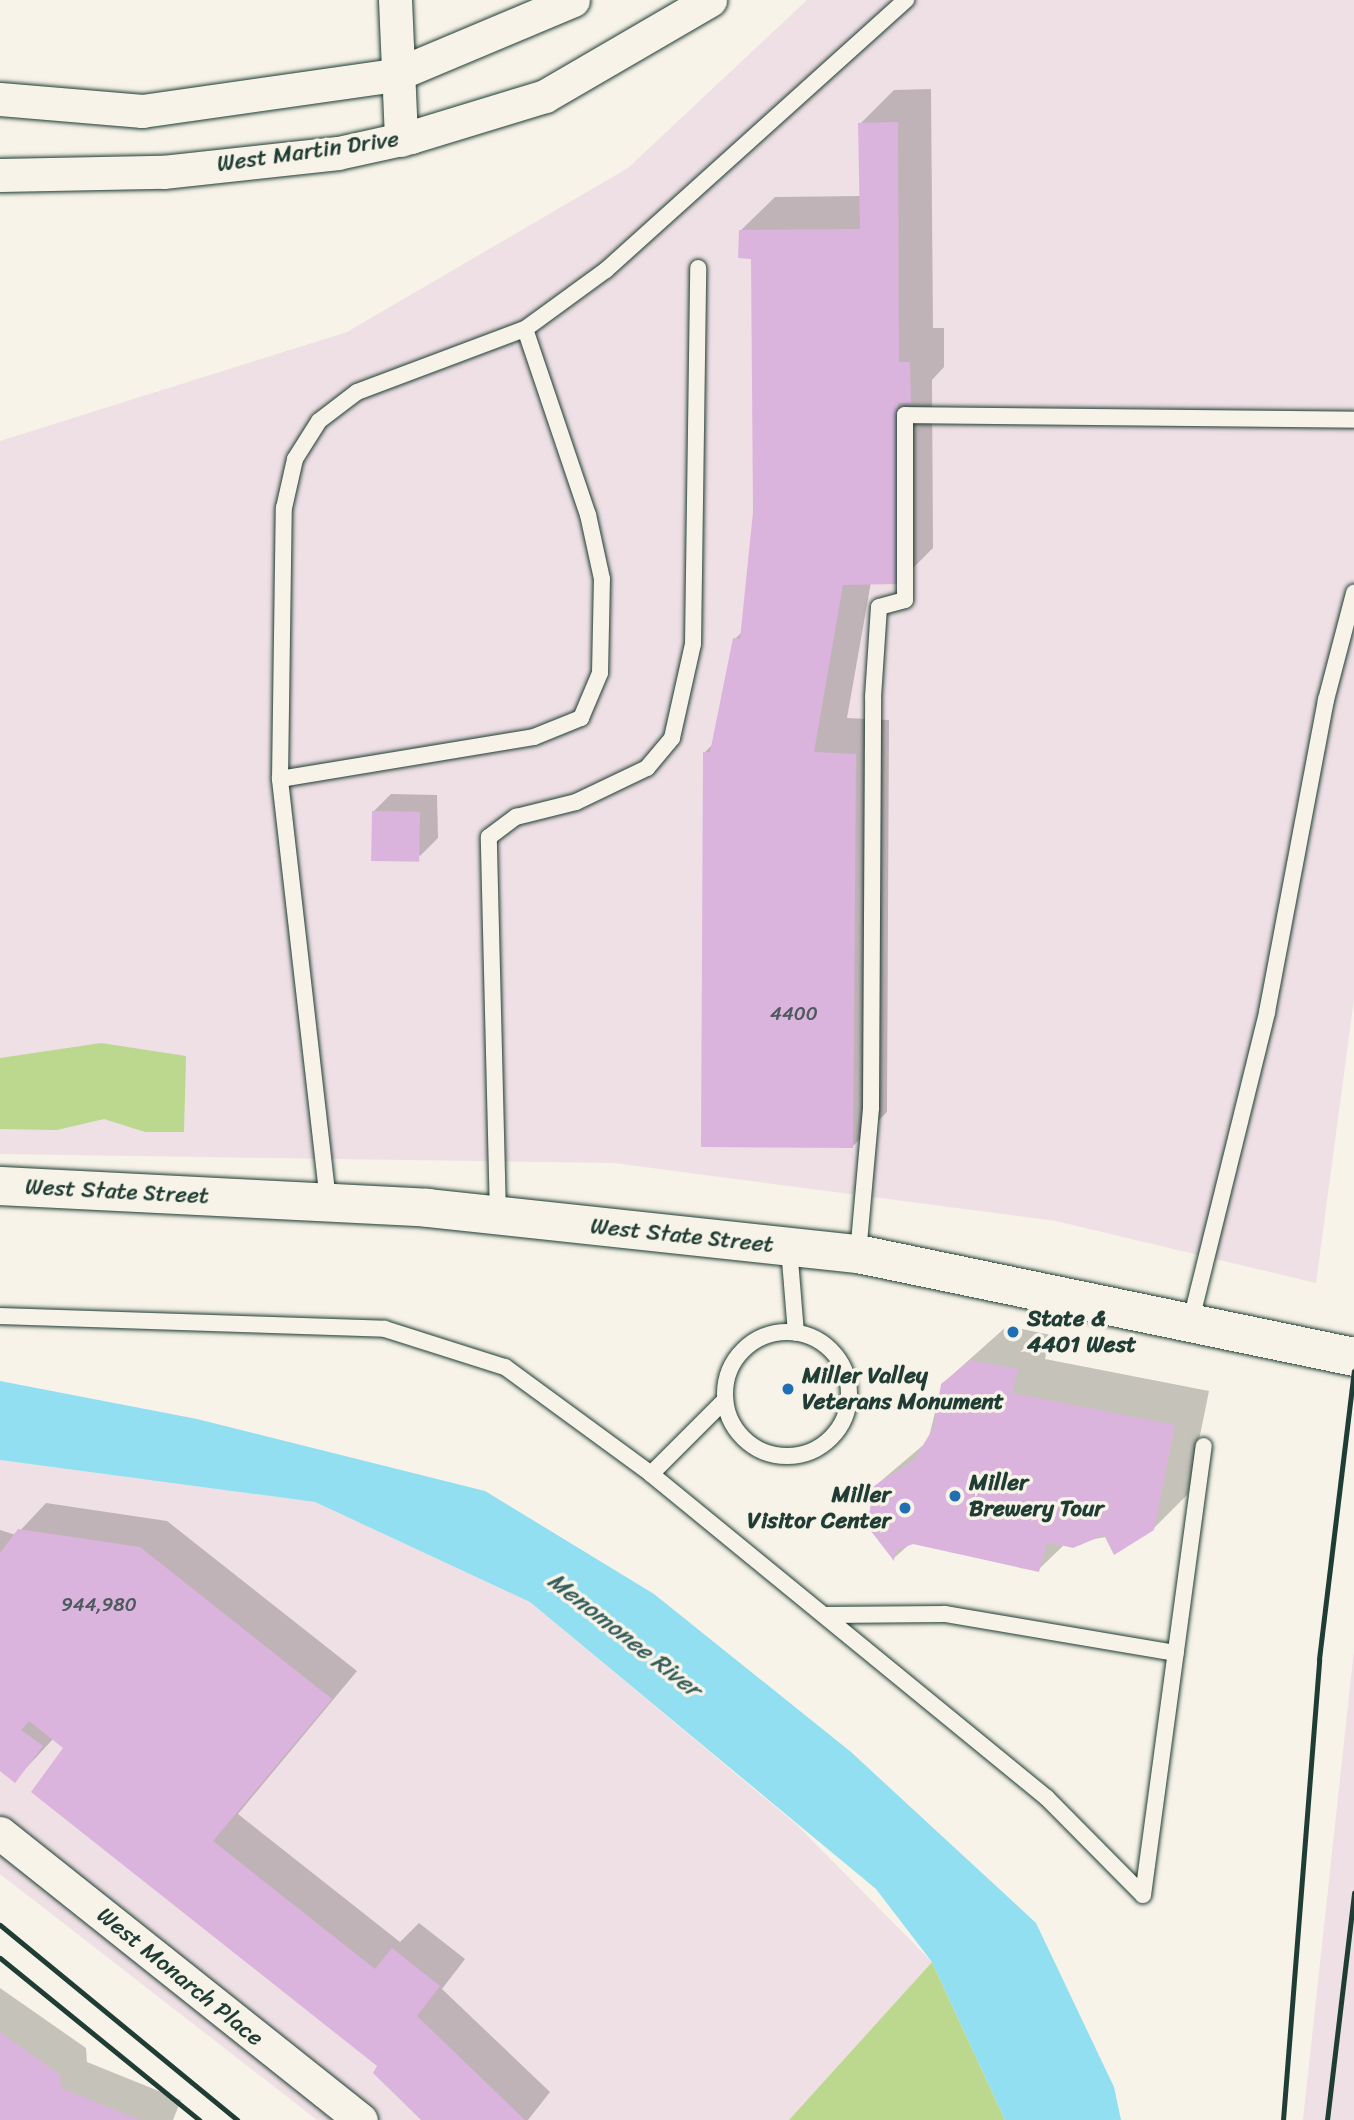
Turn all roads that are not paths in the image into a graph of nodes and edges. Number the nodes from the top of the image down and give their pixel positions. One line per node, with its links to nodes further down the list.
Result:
1 (395, 0): 5 (street)
2 (573, 0): 5 (street)
3 (710, 0): 7 (street, West Martin Drive)
4 (906, 0): 10 (lane)
5 (395, 75): 6 (street); 7 (street)
6 (0, 99)
7 (401, 140): 8 (street, West Martin Drive)
8 (0, 175)
9 (698, 268): 16 (lane)
10 (525, 329): 13 (lane); 13 (lane)
11 (1354, 420): 18 (lane)
12 (1354, 593): 20 (lane)
13 (280, 779): 15 (lane)
14 (0, 1186): 15 (main road, West State Street)
15 (328, 1202): 16 (main road, West State Street)
16 (498, 1216): 17 (main road, West State Street)
17 (789, 1248): 18 (main road, West State Street); 21 (lane)
18 (858, 1254): 20 (main road, West State Street)
19 (0, 1316): 25 (lane)
20 (1190, 1324): 22 (main road, West State Street)
21 (796, 1333): 23 (lane); 23 (lane)
22 (1354, 1357)
23 (726, 1400): 25 (lane)
24 (1204, 1446): 27 (lane)
25 (651, 1474): 26 (lane)
26 (824, 1615): 27 (lane); 27 (lane)
27 (1176, 1653)
28 (0, 1833): 29 (street, West Monarch Place)
29 (361, 2120)

